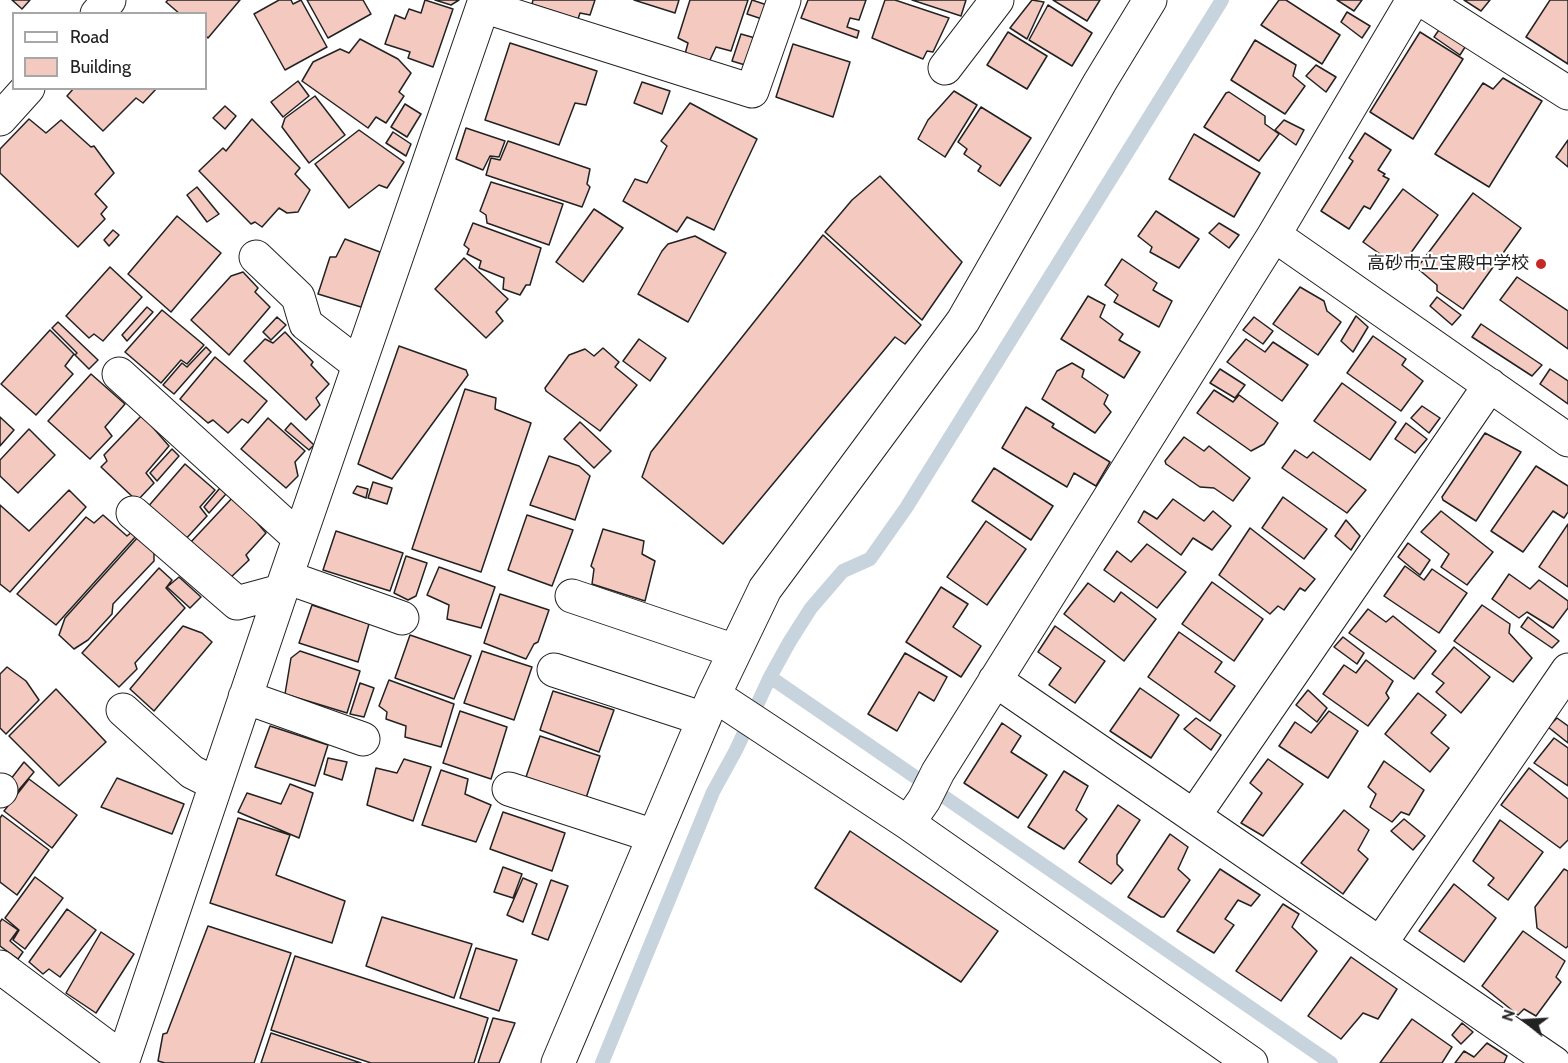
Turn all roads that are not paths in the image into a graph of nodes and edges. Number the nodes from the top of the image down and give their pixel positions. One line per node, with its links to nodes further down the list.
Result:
1 (109, 0): 8 (street)
2 (784, 0): 7 (street)
3 (997, 0): 9 (street)
4 (1150, 0): 24 (street)
5 (1413, 0): 13 (street)
6 (1422, 0): 11 (street)
7 (484, 3): 15 (street)
8 (99, 12)
9 (945, 68)
10 (26, 90): 12 (street)
11 (1568, 93)
12 (0, 119)
13 (1274, 235): 17 (street); 27 (street)
14 (256, 257): 15 (street)
15 (359, 365): 20 (street)
16 (119, 374): 20 (street)
17 (1490, 385): 18 (street); 35 (street)
18 (1568, 440)
19 (133, 513): 21 (street)
20 (299, 538): 21 (street)
21 (284, 584): 23 (street); 28 (street)
22 (572, 596): 24 (street)
23 (402, 618)
24 (735, 651): 29 (street)
25 (554, 669): 29 (street)
26 (1568, 670): 37 (street)
27 (996, 680): 34 (street); 35 (street)
28 (245, 697): 31 (street); 32 (street)
29 (709, 707): 34 (street); 36 (street)
30 (123, 710): 32 (street)
31 (363, 739)
32 (216, 784): 40 (street)
33 (509, 789): 36 (street)
34 (923, 798): 42 (street)
35 (1194, 816): 37 (street)
36 (654, 836): 41 (street)
37 (1380, 944): 43 (street)
38 (0, 967): 40 (street)
39 (1568, 1052): 44 (street)
40 (122, 1061)
41 (558, 1063)
42 (1251, 1063)
43 (1554, 1063)
44 (1560, 1063)

